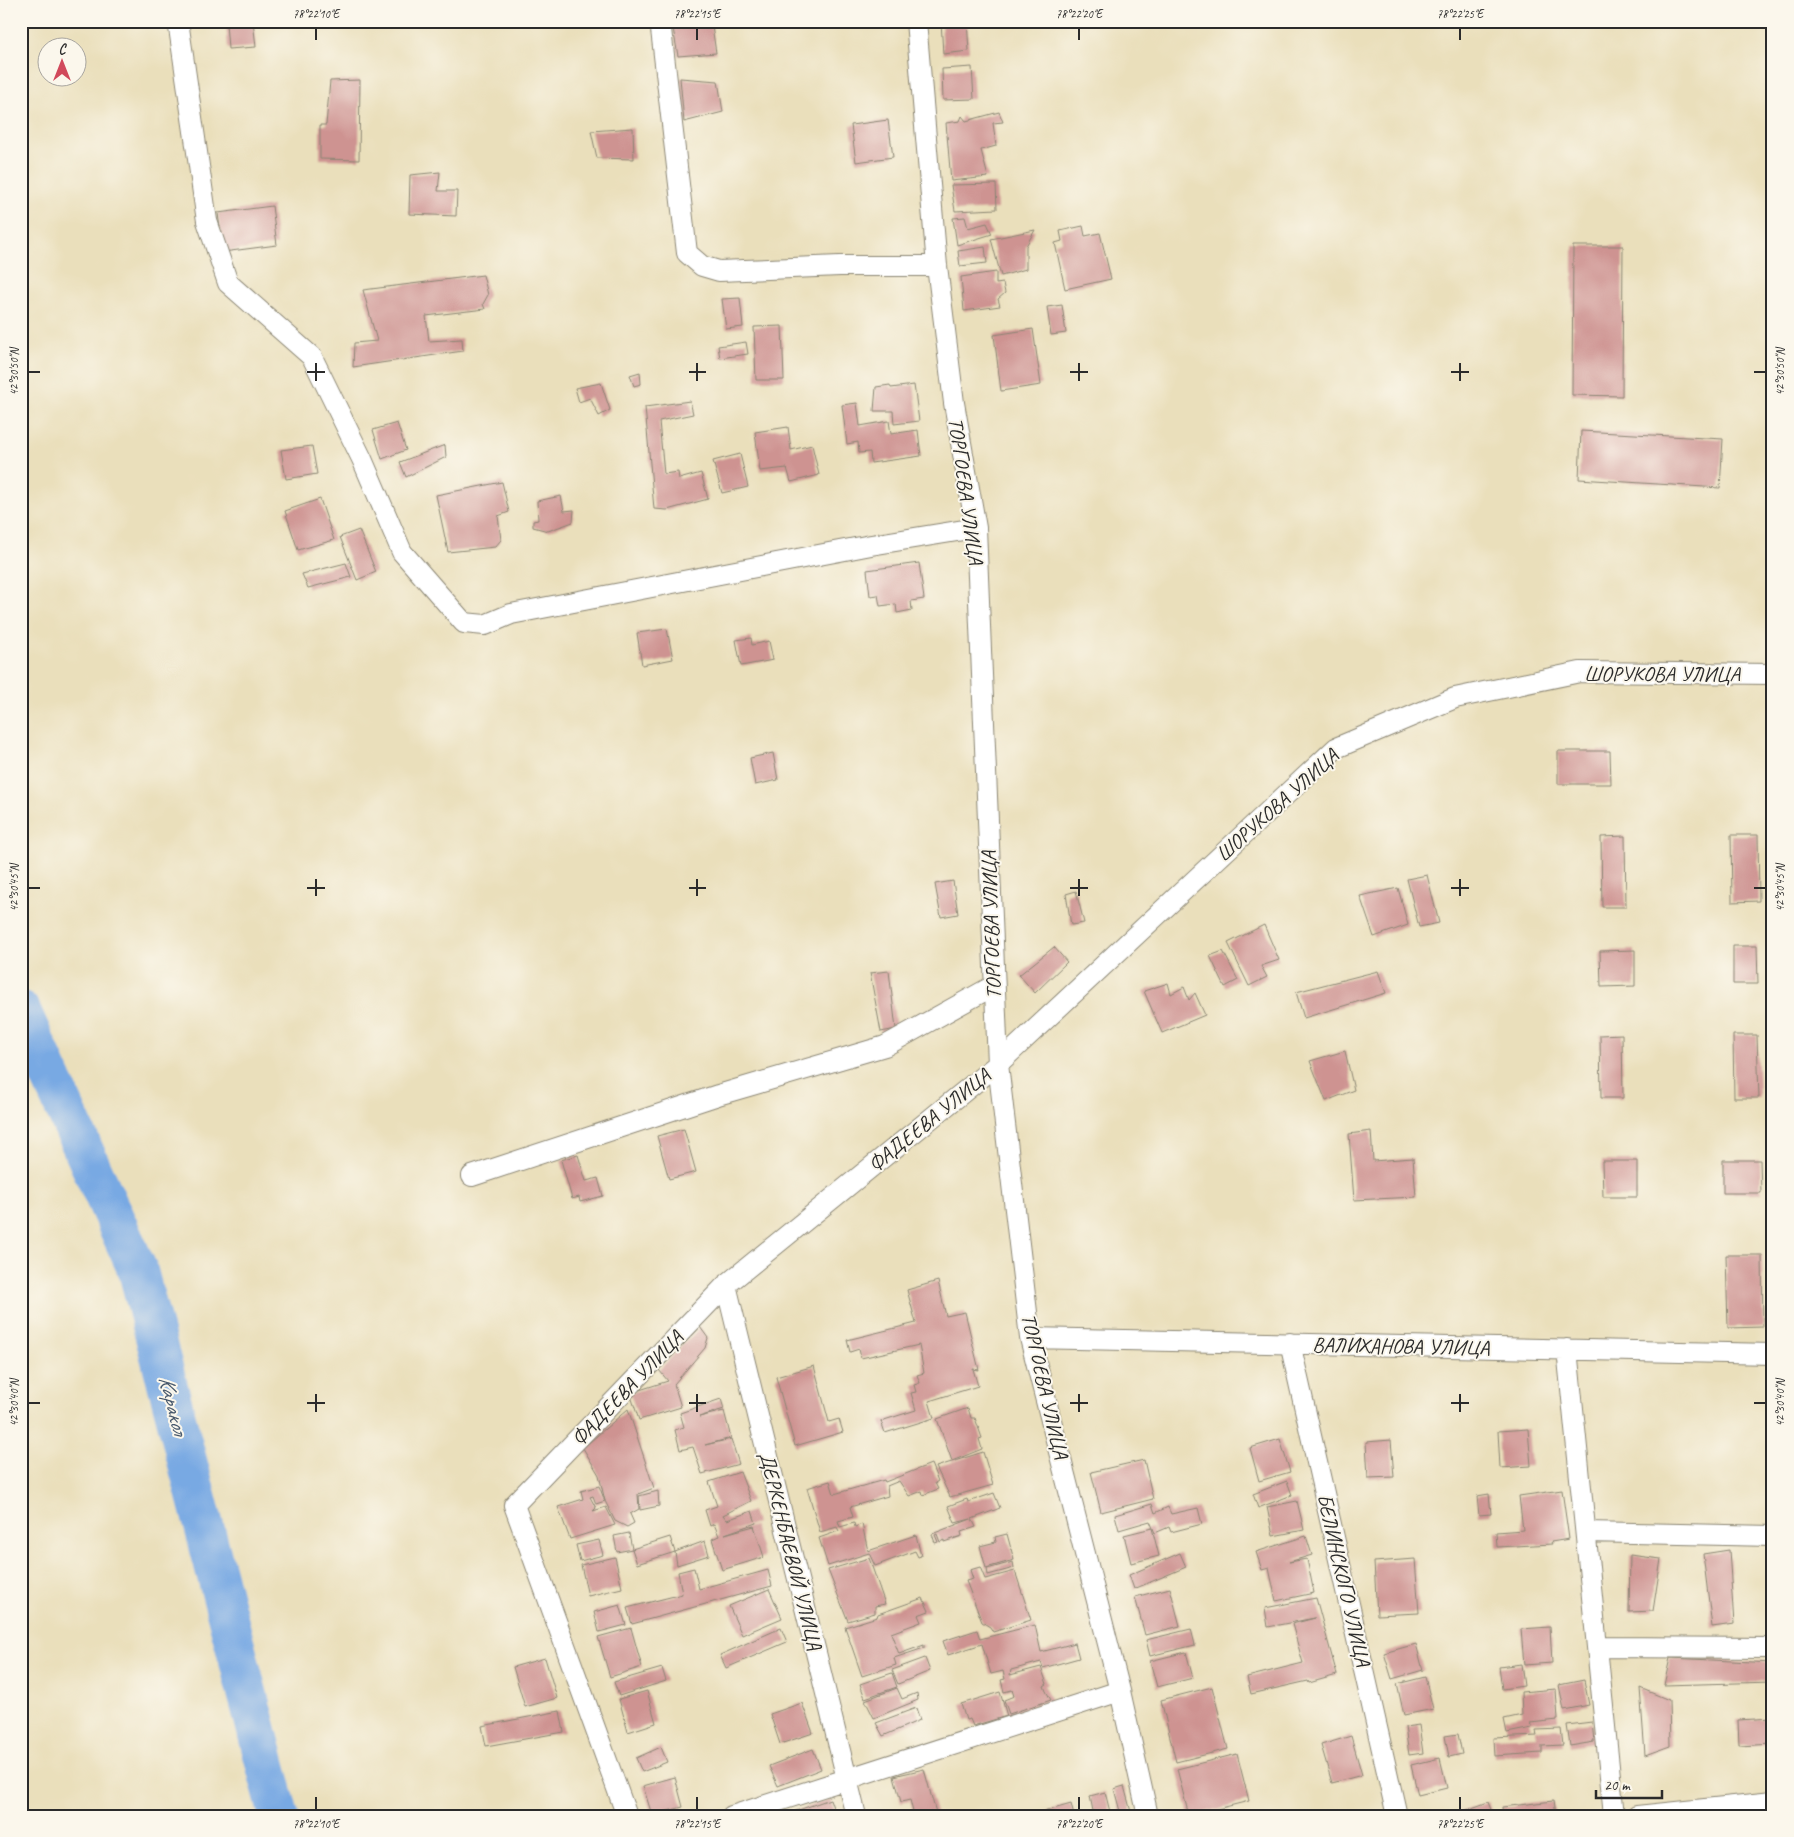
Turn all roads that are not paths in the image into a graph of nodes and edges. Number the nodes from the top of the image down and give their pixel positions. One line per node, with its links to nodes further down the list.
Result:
1 (178, 21): 5 (street)
2 (660, 21): 4 (street)
3 (916, 21): 4 (street, ТОРГОЕВА УЛИЦА)
4 (937, 266): 5 (street, ТОРГОЕВА УЛИЦА)
5 (976, 528): 7 (street, ТОРГОЕВА УЛИЦА)
6 (1773, 674): 8 (street, ШОРУКОВА УЛИЦА)
7 (993, 986): 8 (street, ТОРГОЕВА УЛИЦА); 9 (street)
8 (998, 1064): 10 (street, ФАДЕЕВА УЛИЦА); 11 (street, ТОРГОЕВА УЛИЦА)
9 (472, 1176)
10 (726, 1286): 20 (street, ДЕРКЕНБАЕВОЙ УЛИЦА); 22 (street, ФАДЕЕВА УЛИЦА)
11 (1030, 1338): 12 (street, ВАЛИХАНОВА УЛИЦА); 19 (street, ТОРГОЕВА УЛИЦА)
12 (1290, 1343): 13 (street, ВАЛИХАНОВА УЛИЦА); 26 (street, БЕЛИНСКОГО УЛИЦА)
13 (1567, 1349): 14 (street, ВАЛИХАНОВА УЛИЦА); 15 (street)
14 (1773, 1354)
15 (1586, 1532): 16 (street); 17 (street)
16 (1773, 1536)
17 (1598, 1647): 18 (street); 27 (street)
18 (1773, 1648)
19 (1120, 1691): 20 (street); 25 (street, ТОРГОЕВА УЛИЦА)
20 (847, 1777): 23 (street); 24 (street, ДЕРКЕНБАЕВОЙ УЛИЦА)
21 (1773, 1802): 28 (street)
22 (627, 1816)
23 (732, 1816)
24 (856, 1816)
25 (1148, 1816)
26 (1397, 1816)
27 (1614, 1816)
28 (1636, 1816)

